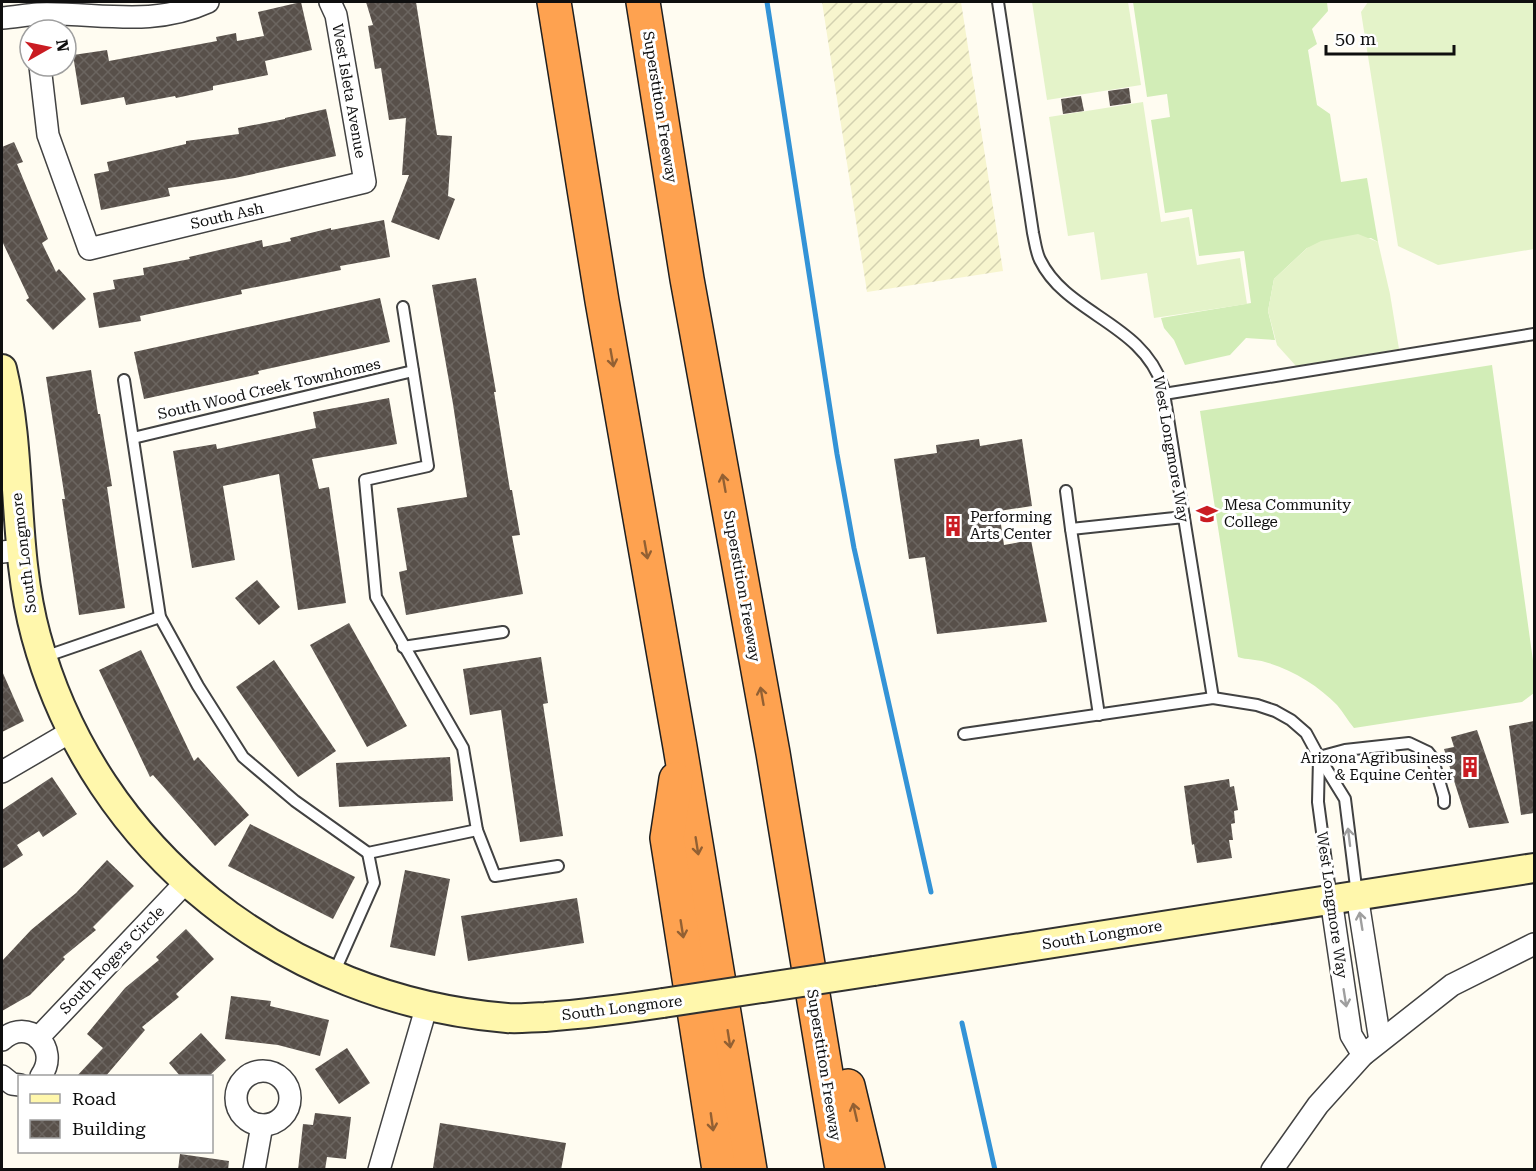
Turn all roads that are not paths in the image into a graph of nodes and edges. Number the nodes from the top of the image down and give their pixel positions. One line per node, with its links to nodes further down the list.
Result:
1 (208, 2): 8 (street)
2 (330, 2): 11 (street, West Isleta Avenue)
3 (545, 2): 13 (highway)
4 (554, 2): 13 (highway)
5 (643, 2): 12 (highway, Superstition Freeway)
6 (661, 2): 12 (highway)
7 (998, 2): 19 (lane, West Longmore Way)
8 (39, 15): 9 (street)
9 (2, 18)
10 (41, 78): 11 (street, South Ash)
11 (364, 183)
12 (687, 279): 34 (highway, Superstition Freeway, one-way to 12)
13 (602, 301): 33 (highway, one-way to 33)
14 (403, 307): 17 (lane)
15 (1534, 334): 19 (lane)
16 (2, 369): 24 (street, South Longmore)
17 (413, 370): 20 (lane, South Wood Creek Townhomes); 27 (lane)
18 (124, 380): 20 (lane)
19 (1164, 394): 22 (lane, West Longmore Way)
20 (133, 438): 25 (lane)
21 (1066, 491): 23 (lane)
22 (1184, 517): 23 (lane); 29 (lane, West Longmore Way)
23 (1071, 529): 30 (lane)
24 (11, 551): 28 (street, South Longmore)
25 (160, 617): 28 (lane); 39 (lane)
26 (503, 632): 27 (lane)
27 (403, 647): 38 (lane)
28 (43, 658): 31 (street, South Longmore)
29 (1214, 698): 30 (lane); 35 (lane)
30 (1099, 715): 32 (lane)
31 (72, 730): 36 (street); 42 (street, South Longmore)
32 (964, 734)
33 (680, 747): 57 (highway, one-way to 57); 58 (highway, one-way to 58)
34 (772, 753): 59 (highway, Superstition Freeway); 60 (highway, one-way to 34)
35 (1319, 757): 37 (lane); 43 (lane, West Longmore Way); 43 (lane, West Longmore Way, one-way to 35)
36 (2, 772)
37 (1444, 803)
38 (477, 830): 39 (lane); 40 (lane)
39 (368, 853): 45 (lane)
40 (558, 866)
41 (1534, 868): 43 (street, South Longmore)
42 (186, 882): 45 (street, South Longmore); 47 (street, South Rogers Circle)
43 (1344, 897): 46 (street, South Longmore, bridge); 49 (street, West Longmore Way, one-way to 43); 50 (street, West Longmore Way, one-way to 50)
44 (1534, 944): 49 (street)
45 (333, 976): 46 (street, South Longmore)
46 (427, 1005): 56 (street)
47 (38, 1038): 48 (street); 51 (street)
48 (2, 1040)
49 (1380, 1041): 50 (street)
50 (1363, 1055): 61 (street)
51 (42, 1075)
52 (2, 1076): 53 (street)
53 (18, 1085)
54 (262, 1125): 55 (street)
55 (254, 1170)
56 (379, 1170)
57 (719, 1170)
58 (750, 1170)
59 (842, 1170)
60 (868, 1170)
61 (1272, 1170)

